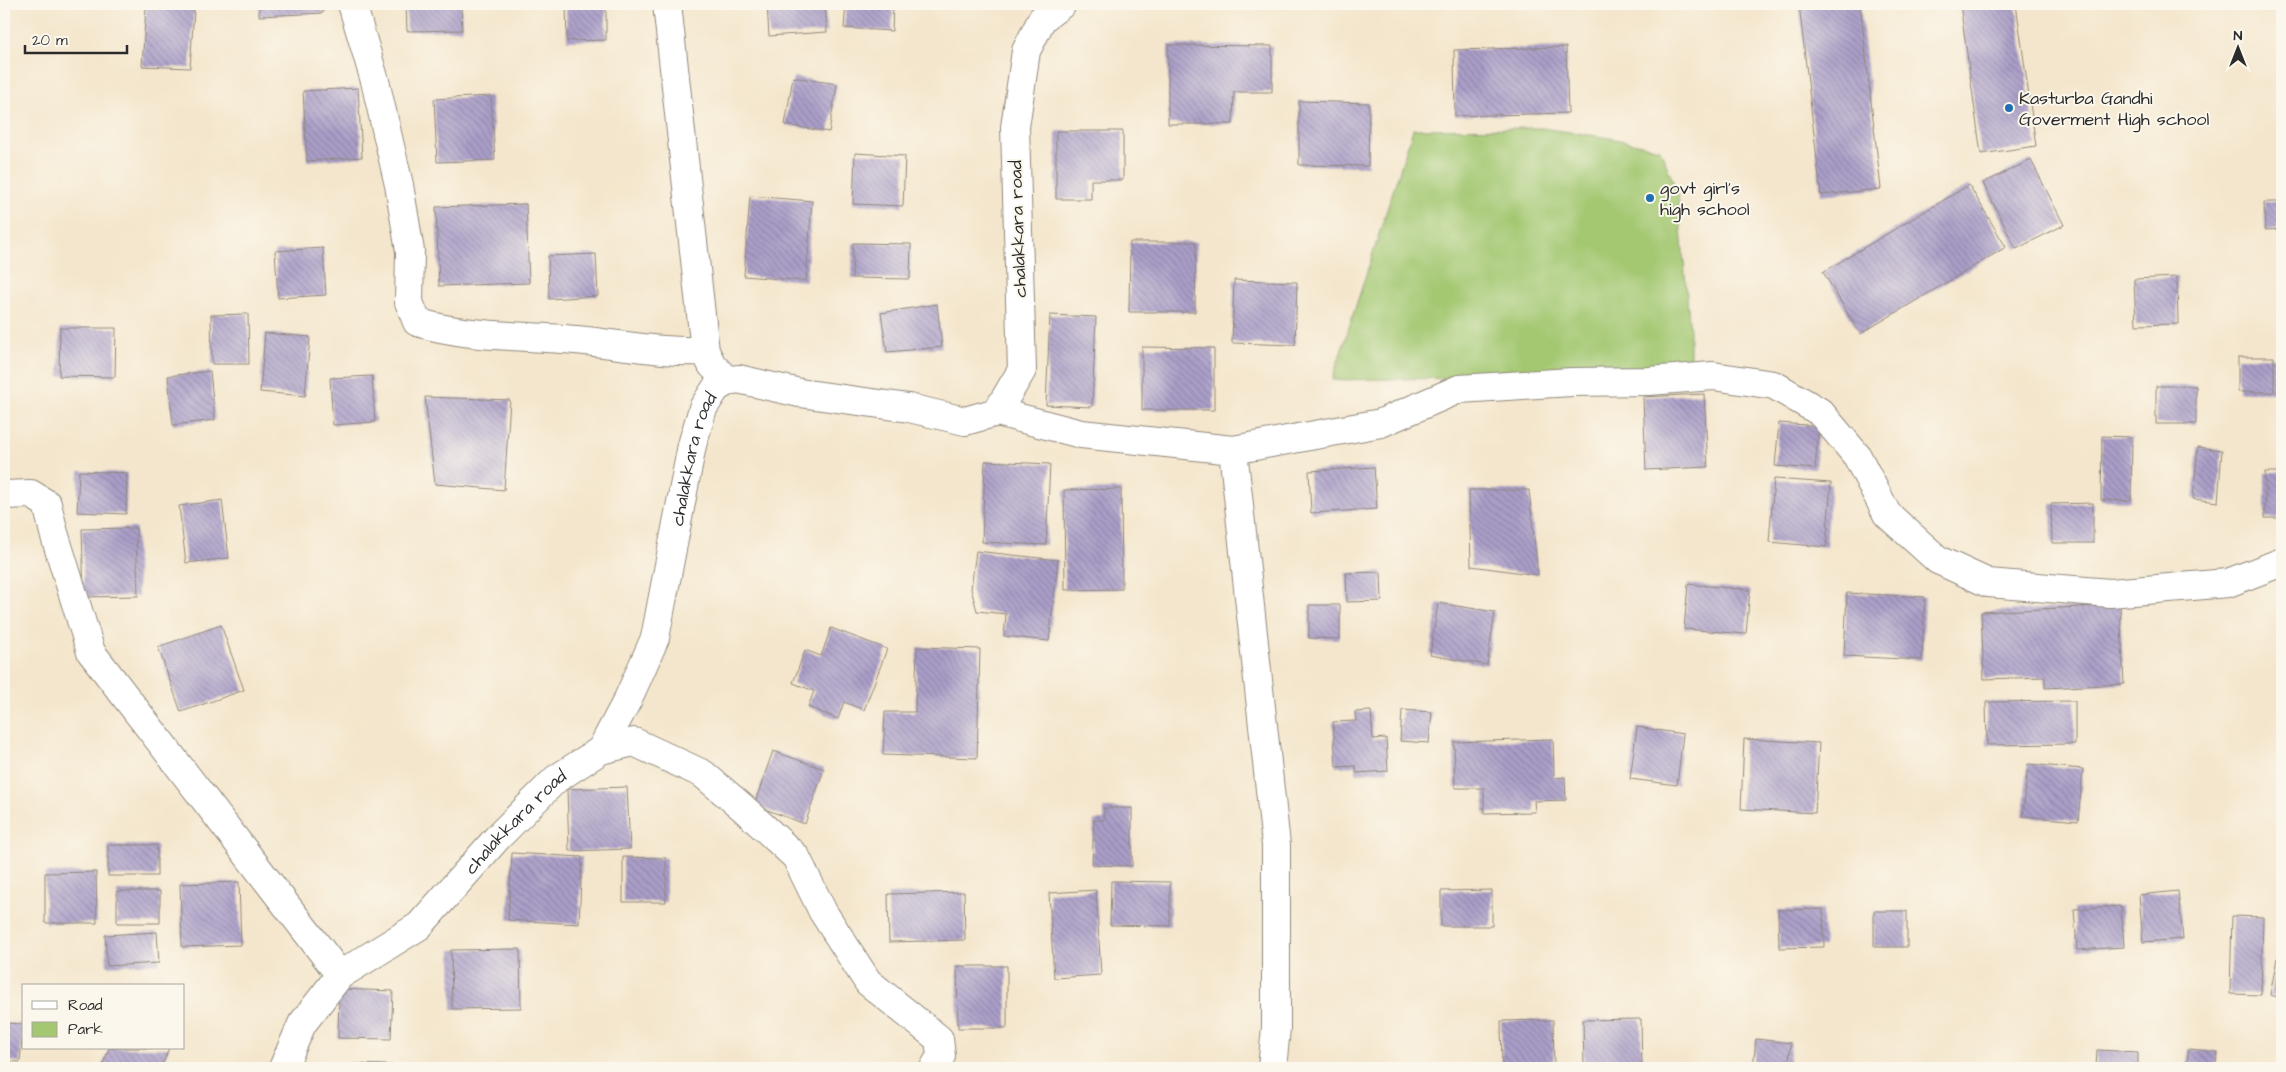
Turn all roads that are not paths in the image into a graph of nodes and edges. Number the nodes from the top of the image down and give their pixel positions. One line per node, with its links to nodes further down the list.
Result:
1 (352, 4): 4 (street)
2 (667, 4): 4 (street)
3 (1062, 4): 6 (street, chalakkara road)
4 (705, 350): 5 (street)
5 (728, 381): 6 (street, chalakkara road); 10 (street, chalakkara road)
6 (997, 412): 7 (street)
7 (1233, 450): 9 (street); 14 (street)
8 (4, 495): 11 (street)
9 (2282, 562)
10 (601, 750): 11 (street, chalakkara road); 13 (street)
11 (340, 975): 12 (street, chalakkara road)
12 (283, 1068)
13 (934, 1068)
14 (1272, 1068)

